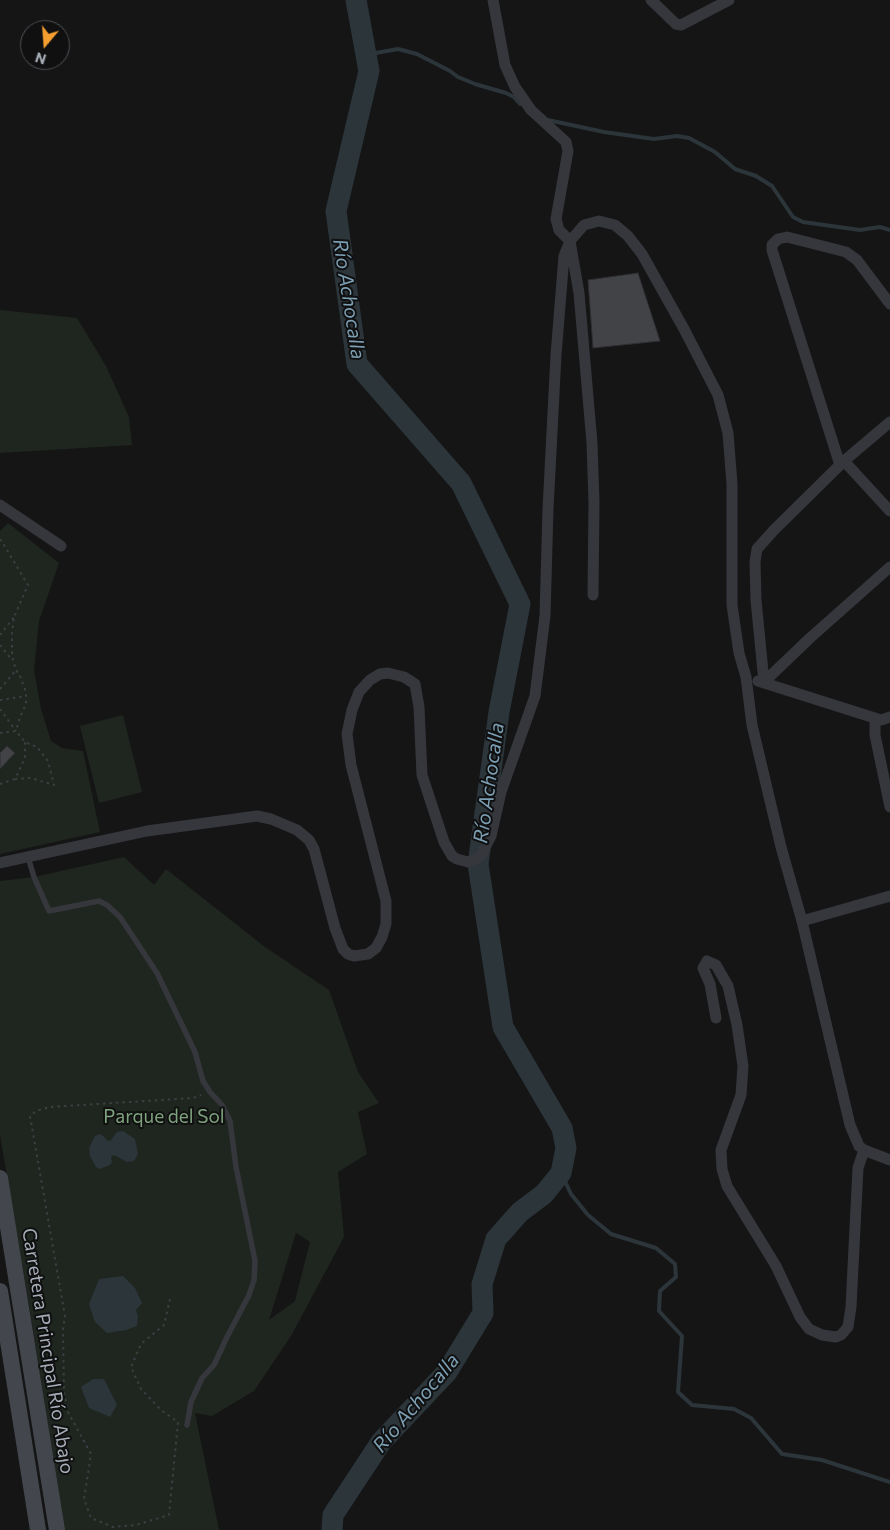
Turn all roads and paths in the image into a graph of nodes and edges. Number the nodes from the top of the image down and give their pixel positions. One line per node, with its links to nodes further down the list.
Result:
1 (493, 0): 4 (street)
2 (651, 0): 3 (street)
3 (729, 0)
4 (570, 241): 13 (street); 19 (street); 33 (street)
5 (890, 304): 7 (street)
6 (890, 422): 7 (street)
7 (842, 463): 9 (street); 20 (street)
8 (0, 505): 11 (street)
9 (890, 511)
10 (0, 541): 14 (path)
11 (61, 546)
12 (890, 567): 20 (street)
13 (592, 595)
14 (14, 617): 15 (path); 17 (path)
15 (0, 635)
16 (0, 645): 17 (path)
17 (14, 662): 18 (path)
18 (16, 670): 21 (path); 22 (path)
19 (746, 677): 20 (street); 36 (street)
20 (764, 682): 26 (street)
21 (0, 689)
22 (26, 696): 23 (path); 27 (path)
23 (0, 700)
24 (0, 709): 27 (path)
25 (890, 717): 26 (street)
26 (875, 718): 32 (street)
27 (16, 731): 28 (path); 29 (path)
28 (0, 733)
29 (25, 742): 30 (path); 30 (path)
30 (15, 779): 31 (path)
31 (0, 784)
32 (890, 807)
33 (28, 856): 34 (street); 38 (lane)
34 (0, 863)
35 (890, 896): 36 (street)
36 (802, 921): 39 (street)
37 (716, 1018): 39 (street)
38 (210, 1092): 43 (path); 44 (lane)
39 (864, 1150): 40 (street)
40 (890, 1160)
41 (0, 1178): 46 (main road, Carretera Principal Río Abajo)
42 (0, 1291): 45 (main road, Carretera Principal Río Abajo)
43 (170, 1299)
44 (187, 1425)
45 (38, 1530)
46 (57, 1530)

